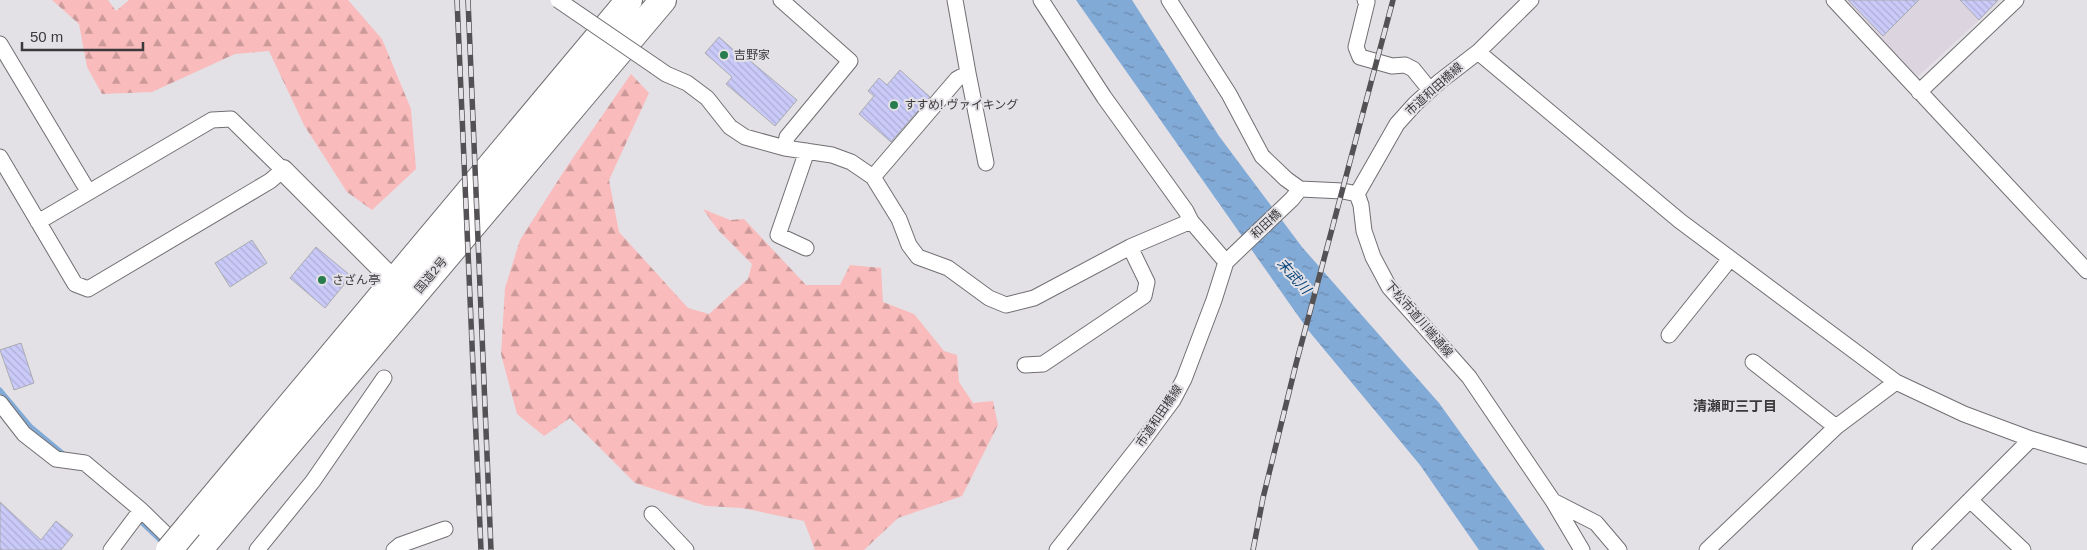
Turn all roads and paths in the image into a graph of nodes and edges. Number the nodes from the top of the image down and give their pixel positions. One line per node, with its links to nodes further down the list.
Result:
1 (558, 0): 17 (street, bridge)
2 (629, 0): 33 (highway, 国道2号)
3 (663, 0): 33 (highway, 国道2号)
4 (781, 0): 17 (street)
5 (955, 0): 14 (street)
6 (1041, 0): 26 (street)
7 (1168, 0): 24 (street)
8 (1365, 0): 15 (street)
9 (1531, 0): 13 (street, 市道和田橋線)
10 (1834, 0): 16 (street)
11 (2016, 0): 16 (street)
12 (0, 44): 23 (street)
13 (1478, 52): 15 (street, 市道和田橋線); 30 (street)
14 (968, 73): 20 (street); 22 (street)
15 (1430, 90): 25 (street, 市道和田橋線)
16 (1919, 92): 32 (street)
17 (785, 148): 18 (street)
18 (807, 152): 22 (street); 28 (street)
19 (0, 157): 27 (street)
20 (986, 163)
21 (283, 170): 23 (street); 27 (street); 33 (street)
22 (873, 177): 29 (street)
23 (88, 191): 27 (street)
24 (1296, 194): 25 (street); 31 (street, 和田橋)
25 (1357, 194): 44 (street, 下松市道川端通線)
26 (1191, 221): 29 (street); 31 (street)
27 (38, 222)
28 (806, 248)
29 (1130, 248): 36 (street)
30 (1730, 259): 34 (street); 38 (street)
31 (1226, 262): 54 (street, 市道和田橋線)
32 (2087, 271)
33 (402, 290): 48 (highway, 国道2号)
34 (1669, 335)
35 (1754, 362): 40 (street)
36 (1026, 366)
37 (384, 378): 51 (street)
38 (1896, 382): 40 (street); 41 (street)
39 (0, 403): 45 (street)
40 (1836, 427): 57 (street)
41 (2031, 439): 42 (street); 43 (street)
42 (2087, 456)
43 (1970, 500): 58 (street); 59 (street)
44 (1553, 502): 55 (street, 下松市道川端通線); 56 (street)
45 (141, 511): 48 (street); 49 (street)
46 (652, 514): 53 (street)
47 (445, 529): 52 (street)
48 (194, 542): 50 (highway, 国道2号, bridge)
49 (111, 550)
50 (169, 550)
51 (257, 550)
52 (394, 550)
53 (686, 550)
54 (1057, 550)
55 (1582, 550)
56 (1619, 550)
57 (1707, 550)
58 (1920, 550)
59 (2023, 550)

